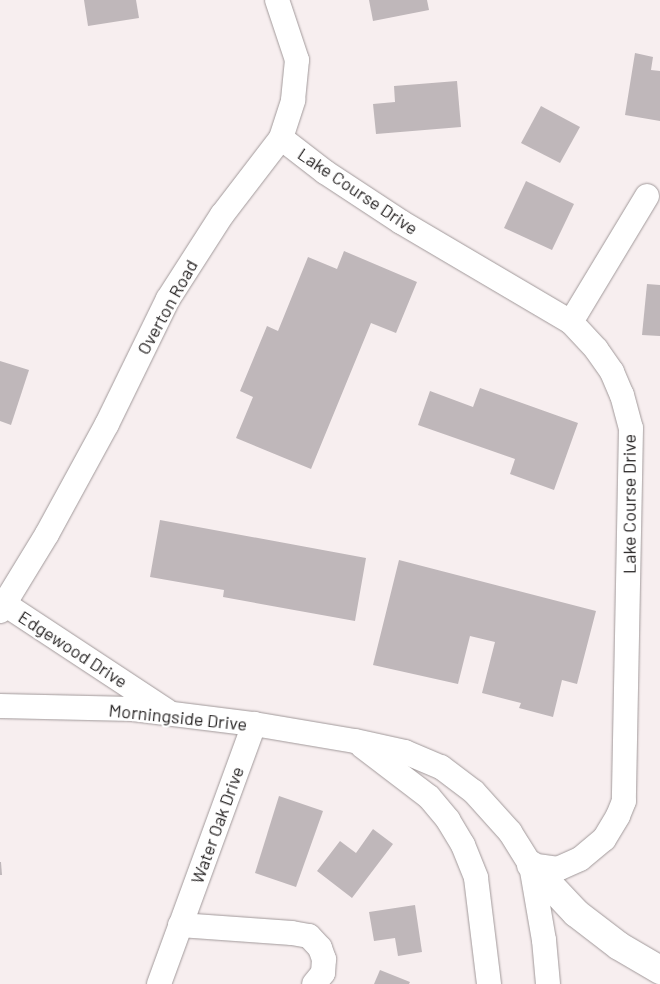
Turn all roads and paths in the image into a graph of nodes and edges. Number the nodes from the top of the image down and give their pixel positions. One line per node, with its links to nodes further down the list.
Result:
1 (277, 0): 2 (street, Overton Road)
2 (282, 138): 4 (street, Lake Course Drive); 5 (street, Overton Road)
3 (647, 196): 4 (street)
4 (571, 322): 10 (street, Lake Course Drive)
5 (2, 605): 7 (street, Edgewood Drive)
6 (0, 706): 7 (street, Morningside Drive)
7 (170, 713): 8 (street, Morningside Drive)
8 (254, 724): 9 (street, Morningside Drive); 11 (street, Water Oak Drive)
9 (355, 741): 10 (street, Morningside Drive); 15 (street, Morningside Drive)
10 (532, 865): 12 (main road); 16 (street, Morningside Drive)
11 (180, 925): 13 (street, Water Oak Drive); 14 (street)
12 (660, 970)
13 (159, 984)
14 (314, 984)
15 (489, 984)
16 (548, 984)

